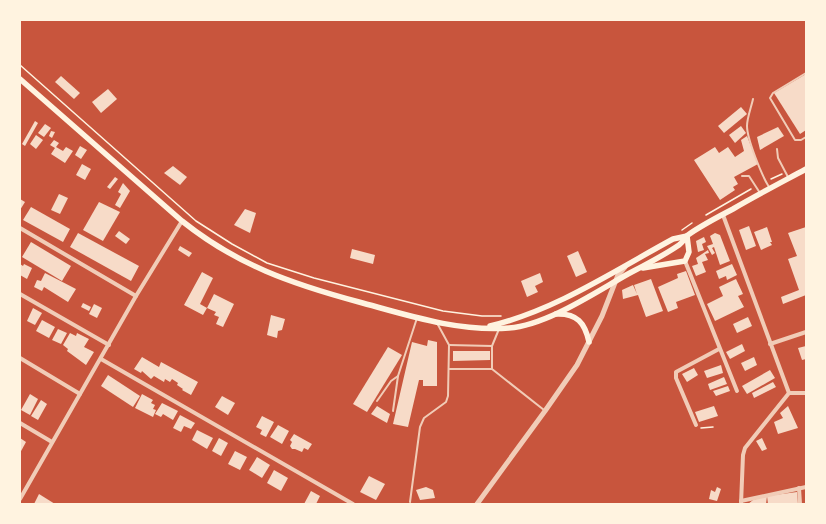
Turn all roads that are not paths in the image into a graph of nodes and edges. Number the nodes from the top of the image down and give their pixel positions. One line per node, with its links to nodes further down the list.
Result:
1 (806, 73): 4 (lane)
2 (20, 79): 12 (main road)
3 (753, 99): 9 (lane)
4 (806, 137)
5 (777, 149): 8 (lane)
6 (806, 169): 8 (main road)
7 (742, 176): 10 (lane)
8 (789, 178): 9 (main road)
9 (770, 188): 10 (main road)
10 (761, 194): 11 (main road)
11 (723, 214): 14 (main road); 28 (street)
12 (182, 220): 20 (street); 22 (main road)
13 (20, 228): 20 (street)
14 (687, 236): 15 (main road); 16 (main road); 17 (main road)
15 (685, 261): 17 (main road); 32 (street)
16 (627, 265): 18 (street); 24 (main road)
17 (637, 269): 18 (main road)
18 (615, 282): 21 (main road); 27 (street)
19 (20, 294): 29 (street)
20 (136, 296): 29 (street)
21 (554, 314): 25 (main road); 27 (main road)
22 (418, 317): 23 (main road); 37 (lane)
23 (437, 322): 24 (main road); 30 (lane)
24 (484, 327): 25 (main road)
25 (499, 328): 31 (lane)
26 (806, 332): 28 (street)
27 (589, 342): 43 (street)
28 (770, 344): 39 (street)
29 (109, 345): 34 (street)
30 (449, 345): 31 (lane); 35 (lane)
31 (492, 346): 36 (lane)
32 (719, 349): 38 (street); 46 (street)
33 (20, 358): 41 (street)
34 (101, 358): 41 (street); 53 (street)
35 (449, 369): 36 (lane); 51 (lane)
36 (492, 369): 43 (lane)
37 (398, 376): 42 (lane); 44 (lane)
38 (737, 391)
39 (789, 393): 40 (street); 52 (street)
40 (806, 393)
41 (80, 394): 47 (street)
42 (377, 401)
43 (545, 411): 54 (street)
44 (393, 412)
45 (20, 423): 47 (street)
46 (696, 425)
47 (52, 442): 50 (street)
48 (806, 487): 49 (street)
49 (799, 488): 52 (street); 55 (street)
50 (20, 499)
51 (410, 502)
52 (741, 502)
53 (354, 504)
54 (477, 504)
55 (800, 504)

